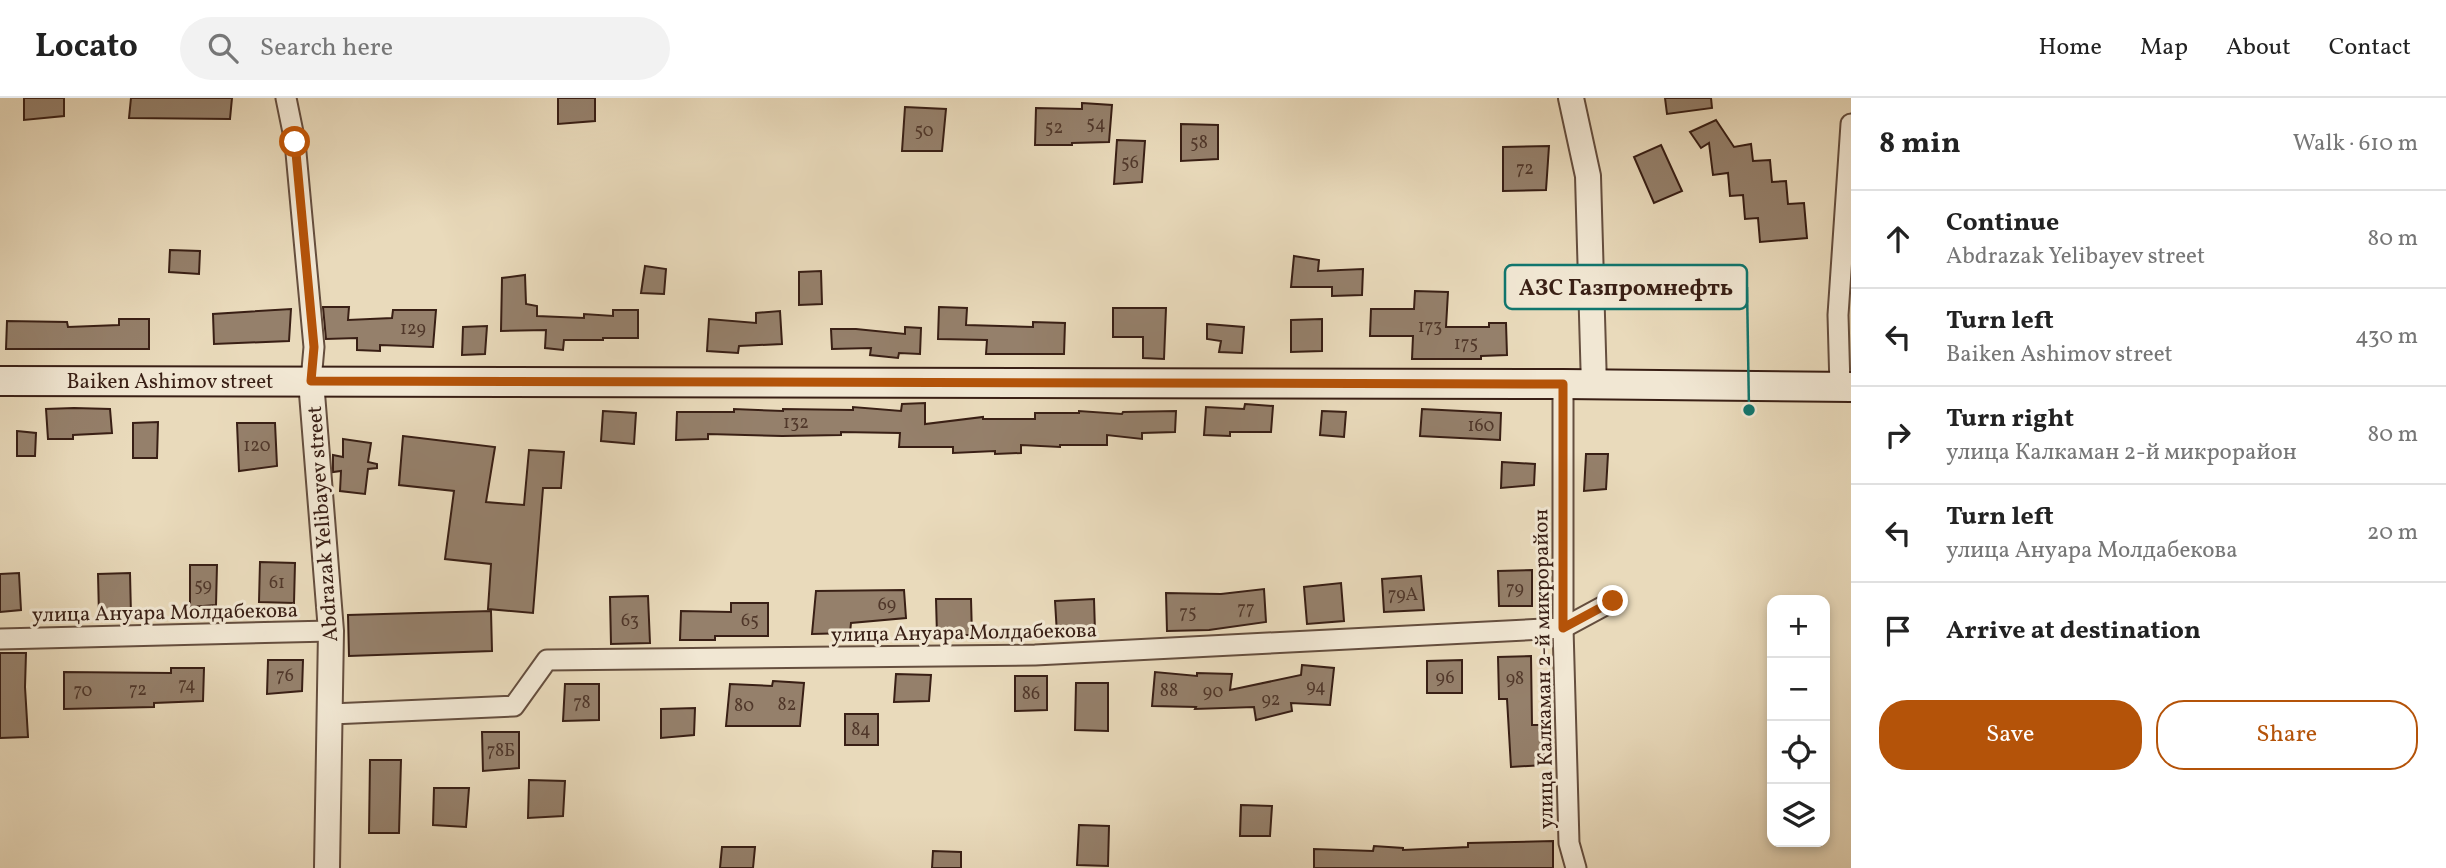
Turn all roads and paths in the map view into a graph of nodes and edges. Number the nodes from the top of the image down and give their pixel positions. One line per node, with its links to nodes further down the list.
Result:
1 (286, 98): 5 (street, Abdrazak Yelibayev street)
2 (1571, 98): 7 (street)
3 (1851, 124): 8 (street)
4 (0, 381): 5 (main road, Baiken Ashimov street)
5 (311, 381): 6 (main road, Baiken Ashimov street); 11 (street, Abdrazak Yelibayev street)
6 (1563, 384): 7 (main road, Baiken Ashimov street); 10 (street, улица Калкаман 2-й микрорайон)
7 (1594, 386): 8 (main road, Baiken Ashimov street)
8 (1846, 387)
9 (1613, 601): 10 (street, улица Ануара Молдабекова)
10 (1563, 628): 13 (street, улица Ануара Молдабекова); 15 (street, улица Калкаман 2-й микрорайон)
11 (331, 631): 12 (street, улица Ануара Молдабекова); 13 (street, Abdrazak Yelibayev street)
12 (0, 639)
13 (331, 713): 14 (street, Abdrazak Yelibayev street)
14 (327, 868)
15 (1576, 868)

